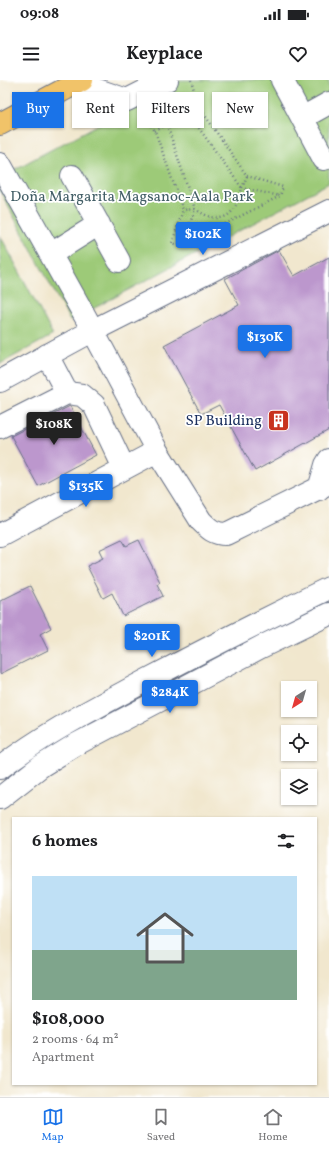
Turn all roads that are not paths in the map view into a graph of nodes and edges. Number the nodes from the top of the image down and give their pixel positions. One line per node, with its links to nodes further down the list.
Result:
1 (166, 80): 3 (street)
2 (282, 80): 5 (street)
3 (80, 81): 6 (main road)
4 (329, 104): 5 (street)
5 (302, 118): 7 (street)
6 (0, 124)
7 (324, 159)
8 (0, 164): 12 (street)
9 (72, 176): 11 (street)
10 (329, 211): 14 (street)
11 (98, 224): 12 (street); 13 (street)
12 (51, 254): 14 (street)
13 (119, 261)
14 (92, 331): 15 (street); 19 (street)
15 (47, 355): 16 (street); 17 (street)
16 (0, 380)
17 (67, 393): 18 (street); 21 (street)
18 (0, 427)
19 (157, 451): 21 (street); 22 (street)
20 (329, 460): 22 (street)
21 (124, 468): 23 (street)
22 (324, 486)
23 (0, 535)
24 (329, 588): 26 (street)
25 (329, 614): 27 (street)
26 (0, 768)
27 (0, 798)

